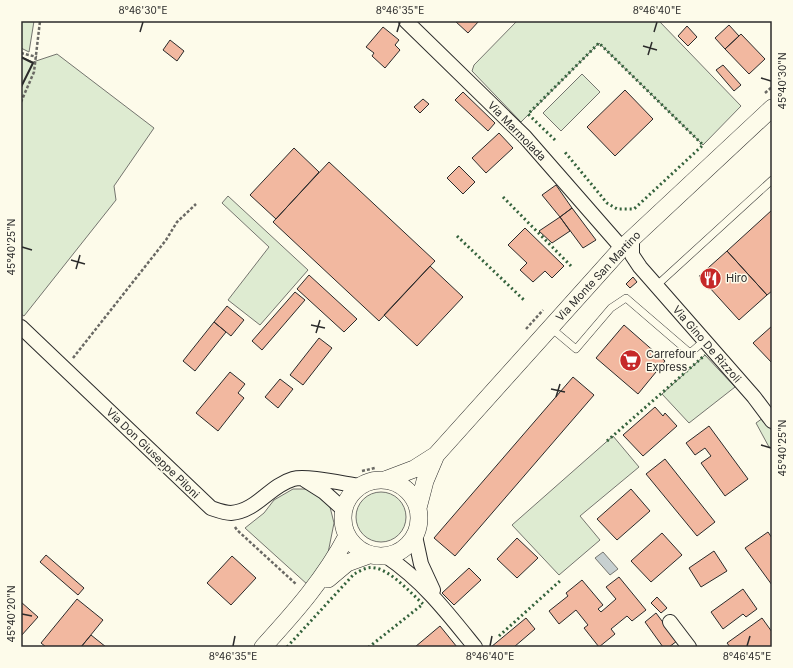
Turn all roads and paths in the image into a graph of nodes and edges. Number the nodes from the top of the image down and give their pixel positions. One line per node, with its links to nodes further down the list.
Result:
1 (40, 21): 4 (path)
2 (406, 21): 10 (street, Via Marmolada)
3 (21, 53): 4 (path)
4 (37, 57): 6 (path)
5 (772, 87): 7 (path)
6 (21, 102)
7 (766, 103): 10 (street, Via Monte San Martino)
8 (772, 180): 12 (lane)
9 (196, 204): 18 (path)
10 (622, 249): 11 (street, Via Gino De Rizzoli); 11 (street, Via Gino De Rizzoli); 15 (street, Via Monte San Martino)
11 (640, 268): 12 (street, Via Gino De Rizzoli)
12 (656, 286): 17 (street, Via Gino De Rizzoli)
13 (548, 305): 16 (path)
14 (21, 327): 18 (street, Via Don Giuseppe Piloni)
15 (551, 327): 17 (lane); 20 (street, Via Monte San Martino)
16 (525, 330)
17 (704, 341): 19 (street, Via Gino De Rizzoli)
18 (64, 368): 26 (street, Via Don Giuseppe Piloni)
19 (772, 421)
20 (436, 455): 21 (street, Via Monte San Martino); 24 (street, Via Monte San Martino)
21 (383, 474): 23 (path); 23 (street); 24 (street)
22 (303, 478): 23 (street); 25 (street); 26 (street)
23 (359, 479): 25 (street)
24 (418, 508): 28 (street)
25 (344, 510): 27 (street)
26 (230, 513): 30 (path)
27 (347, 536): 29 (street); 30 (street)
28 (415, 536): 29 (street); 31 (street)
29 (377, 555): 30 (street); 31 (street)
30 (309, 596): 33 (street)
31 (436, 598): 34 (street)
32 (670, 622): 35 (street)
33 (270, 644)
34 (475, 647)
35 (689, 647)

